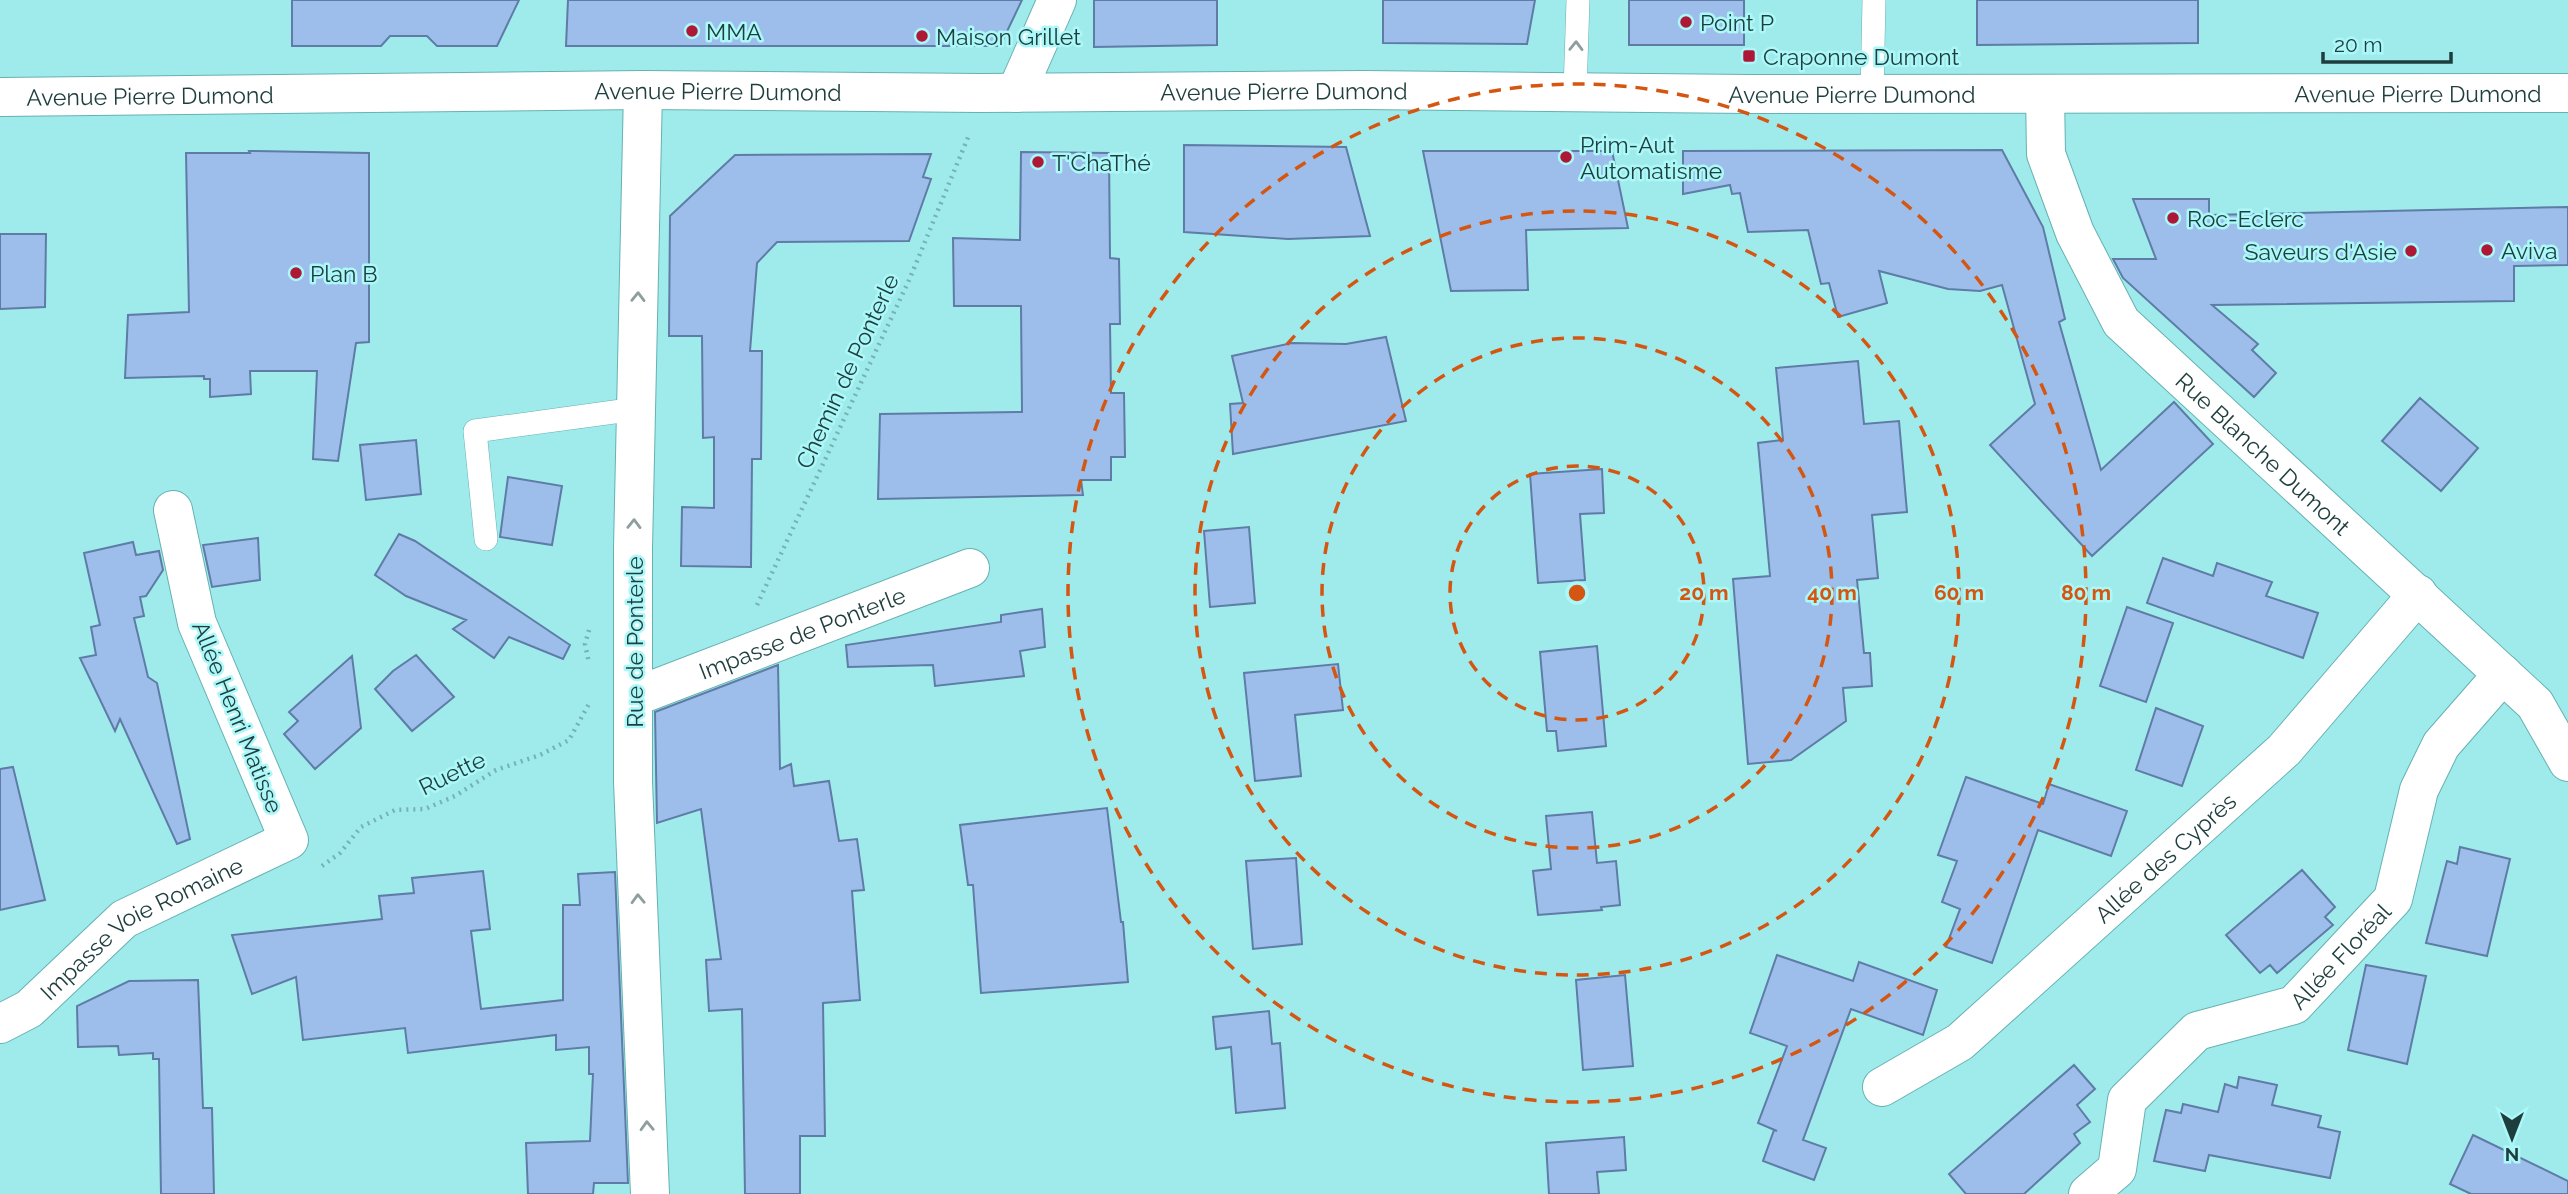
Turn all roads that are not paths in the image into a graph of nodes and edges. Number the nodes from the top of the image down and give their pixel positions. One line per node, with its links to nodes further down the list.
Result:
1 (1057, 0): 6 (street)
2 (1577, 0): 5 (lane, one-way to 2)
3 (1874, 0): 8 (lane)
4 (643, 90): 6 (street, Avenue Pierre Dumond); 10 (street, Avenue Pierre Dumond); 11 (street, Rue de Ponterle, one-way to 4)
5 (1575, 92): 6 (street, Avenue Pierre Dumond); 8 (street, Avenue Pierre Dumond)
6 (998, 93)
7 (2568, 93): 9 (street, Avenue Pierre Dumond)
8 (1872, 94): 9 (street, Avenue Pierre Dumond)
9 (2045, 94): 15 (street, Rue Blanche Dumont)
10 (0, 97)
11 (636, 409): 13 (lane); 17 (street, Rue de Ponterle, one-way to 11)
12 (173, 510): 19 (street, Allée Henri Matisse)
13 (486, 539)
14 (970, 568): 17 (street, Impasse de Ponterle)
15 (2418, 594): 16 (street, Rue Blanche Dumont); 21 (street, Allée des Cyprès)
16 (2502, 674): 18 (street, Rue Blanche Dumont); 23 (street, Allée Floréal)
17 (634, 679): 22 (street, Rue de Ponterle, one-way to 17)
18 (2568, 762)
19 (289, 840): 20 (street, Impasse Voie Romaine)
20 (0, 1024)
21 (1882, 1087)
22 (650, 1194)
23 (2088, 1194)

